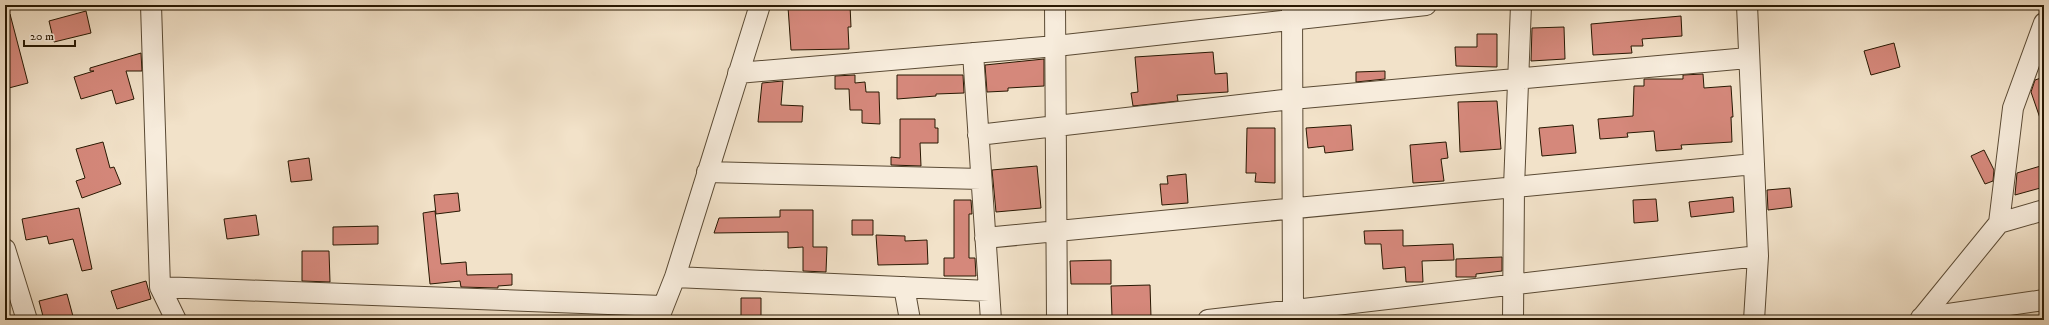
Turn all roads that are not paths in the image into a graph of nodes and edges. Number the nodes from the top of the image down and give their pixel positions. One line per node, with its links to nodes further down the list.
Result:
1 (151, 5): 30 (street)
2 (760, 5): 12 (street)
3 (1055, 5): 9 (street)
4 (1426, 5): 7 (street)
5 (1521, 5): 13 (street)
6 (1747, 5): 11 (street)
7 (1292, 13): 9 (street); 14 (street)
8 (2044, 23): 23 (street)
9 (1056, 46): 10 (street); 15 (street)
10 (973, 53): 12 (street); 16 (street)
11 (1748, 58): 13 (street); 17 (street)
12 (738, 73): 18 (street)
13 (1518, 80): 14 (street); 20 (street)
14 (1292, 99): 15 (street); 21 (street)
15 (1055, 126): 16 (street); 24 (street)
16 (978, 135): 19 (street)
17 (1754, 164): 20 (street); 27 (street)
18 (707, 172): 19 (street); 28 (street)
19 (981, 179): 25 (street)
20 (1514, 187): 21 (street); 29 (street)
21 (1293, 208): 24 (street); 34 (street)
22 (2044, 210): 23 (street)
23 (1999, 223): 36 (street)
24 (1056, 231): 25 (street); 41 (street)
25 (985, 238): 32 (street)
26 (5, 249): 37 (street)
27 (1758, 256): 29 (street); 44 (street)
28 (675, 277): 31 (street); 35 (street)
29 (1512, 284): 34 (street); 43 (street)
30 (160, 287): 35 (street); 38 (street)
31 (904, 288): 32 (street); 39 (street)
32 (989, 291): 40 (street)
33 (2044, 300): 36 (street)
34 (1293, 310): 42 (street)
35 (660, 313)
36 (1920, 319)
37 (26, 320)
38 (176, 320)
39 (910, 320)
40 (991, 320)
41 (1057, 320)
42 (1208, 320)
43 (1513, 320)
44 (1754, 320)

